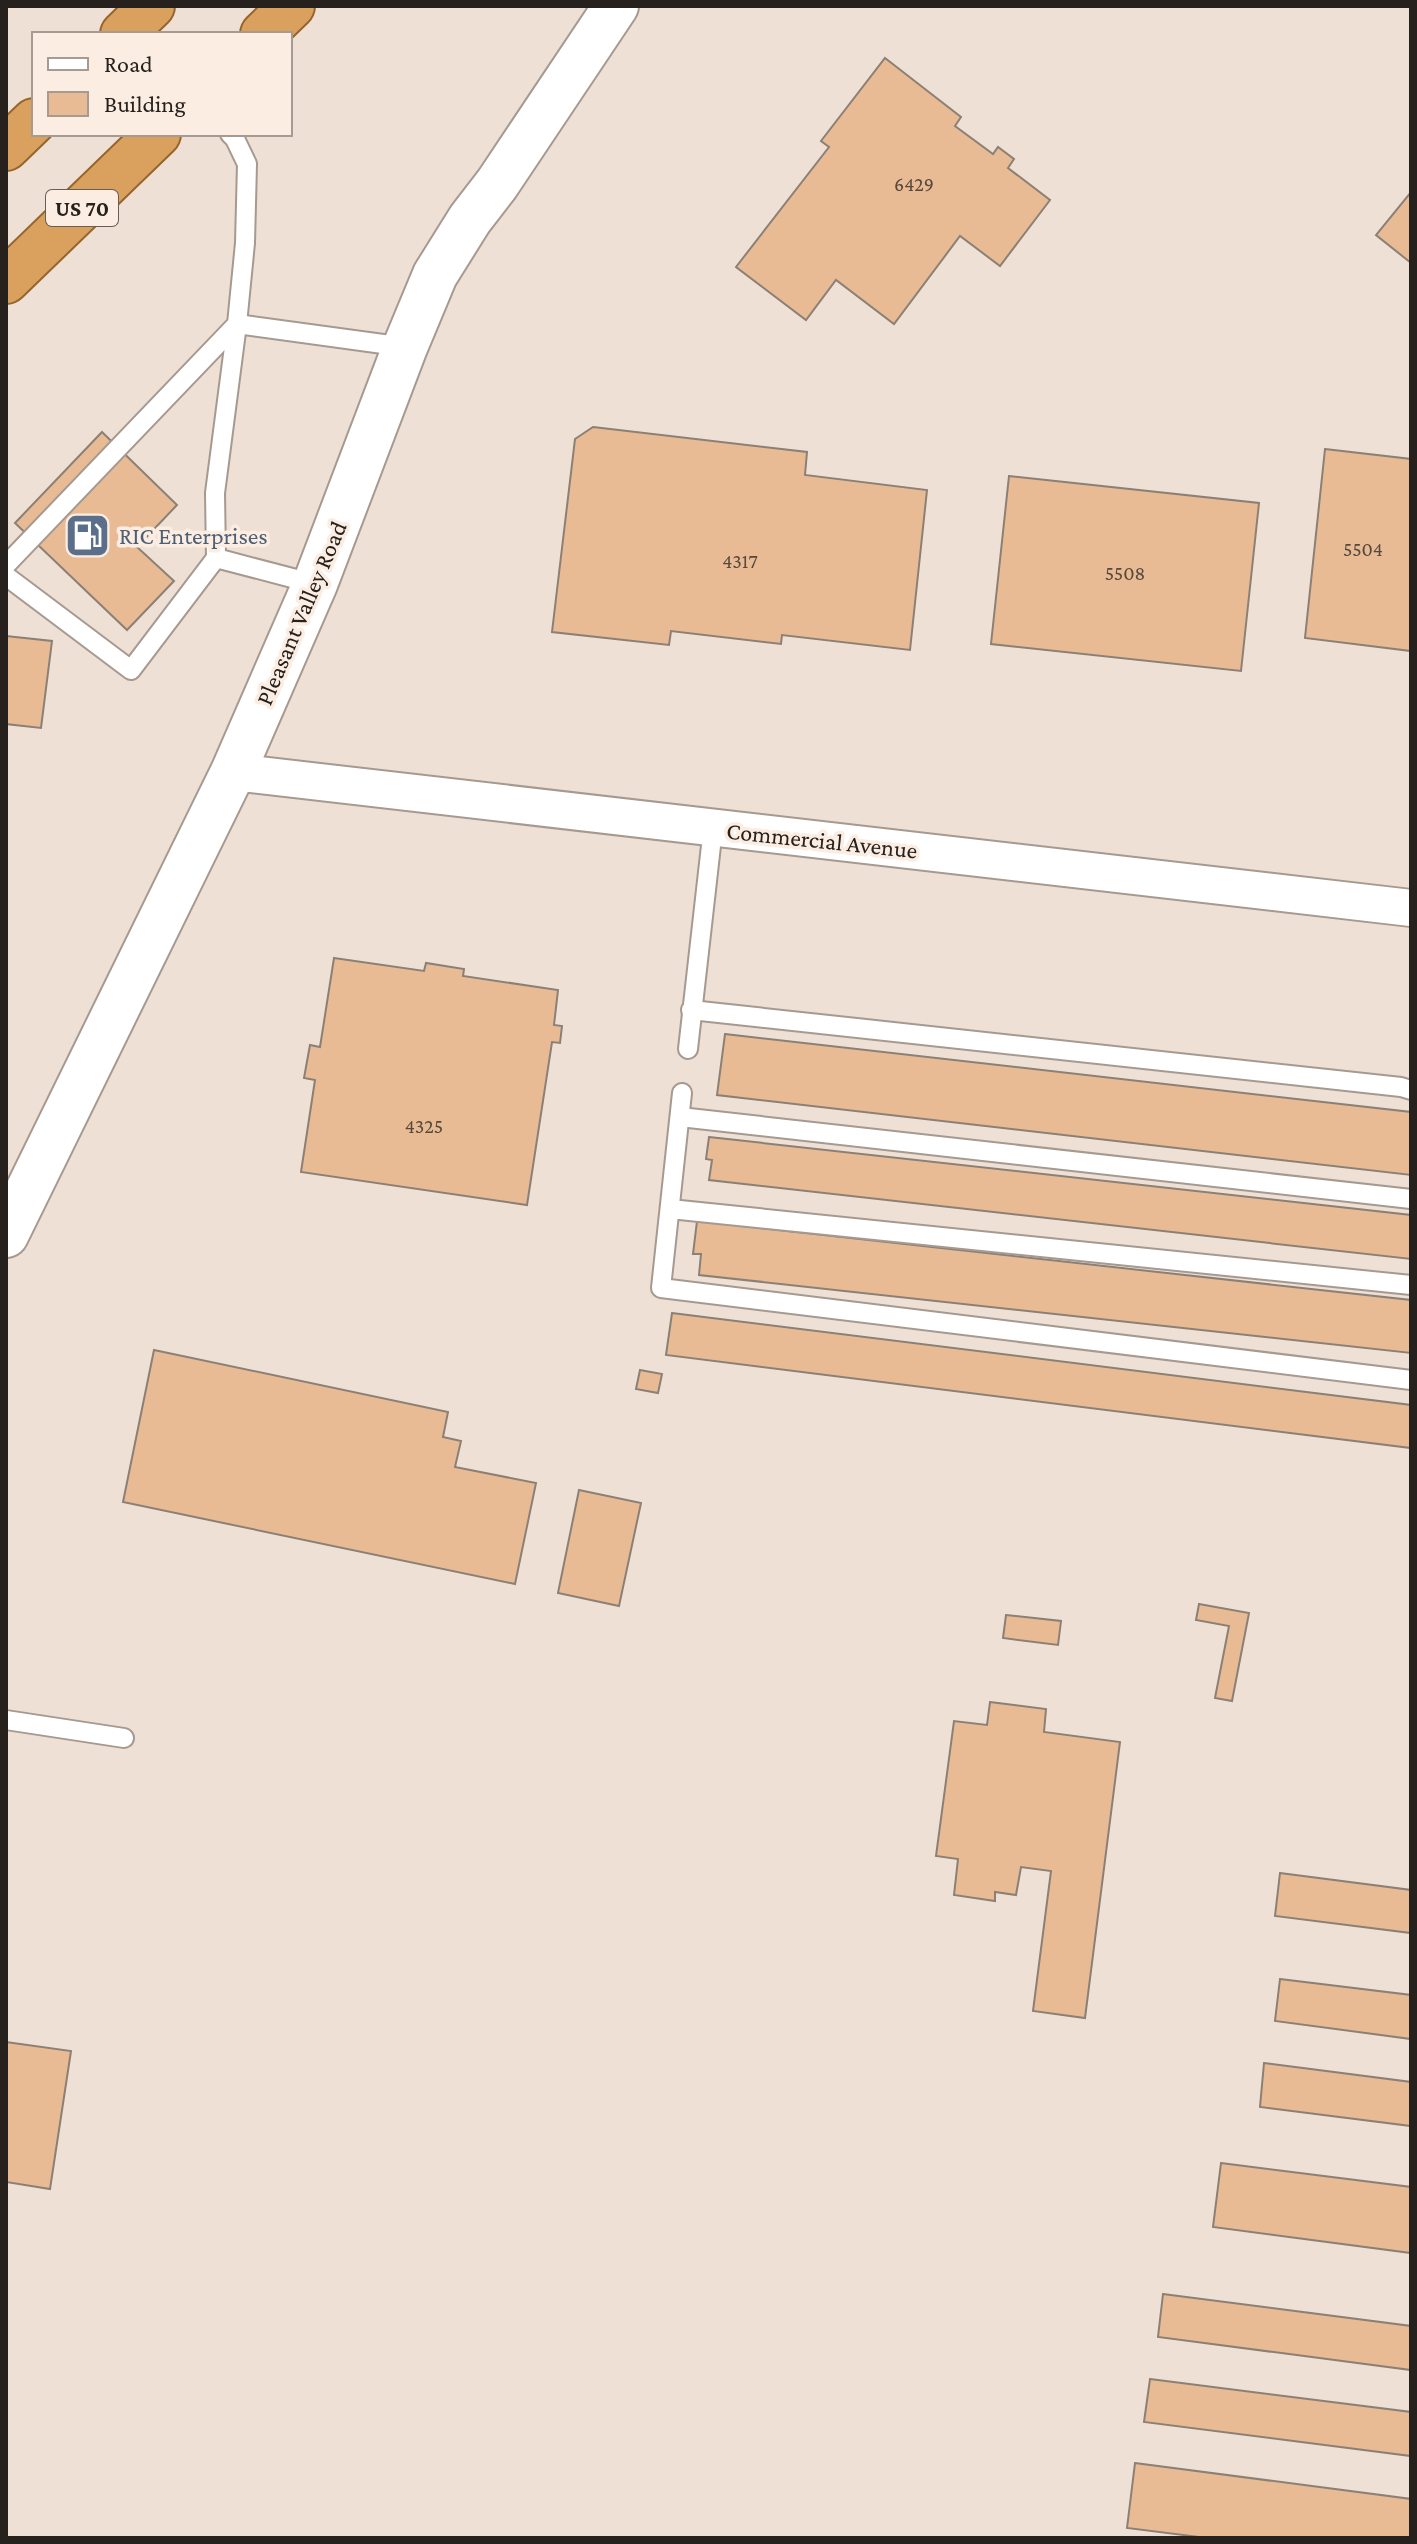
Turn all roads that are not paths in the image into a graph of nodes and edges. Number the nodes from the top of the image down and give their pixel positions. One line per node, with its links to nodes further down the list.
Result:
1 (152, 6): 4 (highway)
2 (292, 6): 5 (highway)
3 (616, 6): 12 (street, Pleasant Valley Road)
4 (125, 32)
5 (265, 32)
6 (32, 123): 9 (highway)
7 (156, 136): 10 (highway, US 70)
8 (232, 136): 11 (lane)
9 (6, 148)
10 (6, 281)
11 (237, 324): 12 (lane); 13 (lane); 14 (lane)
12 (405, 347): 16 (street, Pleasant Valley Road)
13 (216, 558): 15 (lane); 16 (lane)
14 (6, 565)
15 (6, 576)
16 (315, 584): 17 (street, Pleasant Valley Road)
17 (233, 772): 18 (street, Commercial Avenue); 27 (street, Pleasant Valley Road)
18 (713, 828): 19 (street, Commercial Avenue); 20 (lane)
19 (1411, 908)
20 (691, 1010): 21 (lane); 22 (lane)
21 (688, 1049)
22 (1411, 1090)
23 (682, 1093): 24 (lane)
24 (680, 1117): 25 (lane); 26 (lane)
25 (1411, 1199)
26 (670, 1209): 28 (lane); 29 (lane)
27 (6, 1235)
28 (1411, 1285)
29 (1411, 1380)
30 (6, 1720): 31 (lane)
31 (124, 1738)

